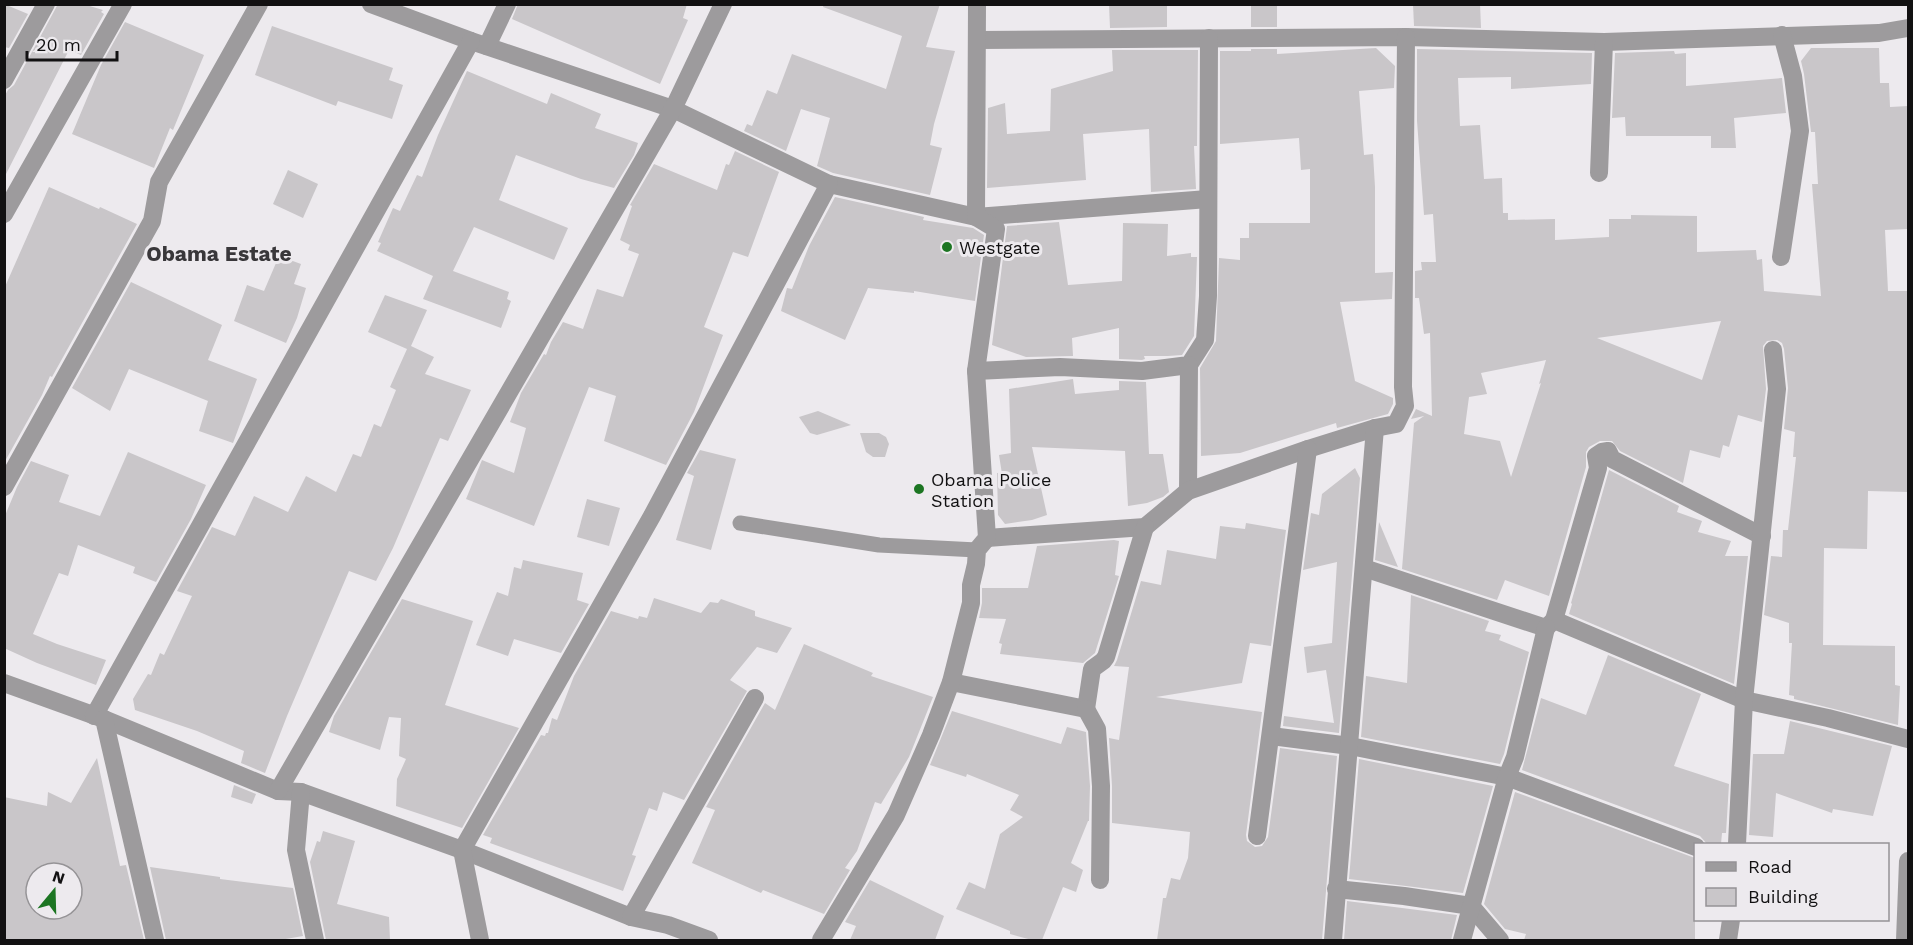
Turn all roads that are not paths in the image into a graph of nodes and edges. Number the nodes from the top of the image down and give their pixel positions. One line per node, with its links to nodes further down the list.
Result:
1 (46, 4): 15 (street)
2 (123, 4): 20 (street)
3 (259, 4): 28 (street)
4 (371, 4): 14 (street)
5 (507, 4): 14 (street)
6 (723, 4): 16 (street)
7 (977, 4): 12 (street)
8 (1908, 28): 9 (street)
9 (1782, 35): 13 (street); 22 (street)
10 (1406, 37): 11 (street); 13 (street); 26 (street)
11 (1209, 38): 12 (street); 19 (street)
12 (978, 40): 21 (street)
13 (1604, 42): 17 (street)
14 (479, 43): 16 (street); 41 (street)
15 (4, 80)
16 (673, 109): 18 (street); 46 (street)
17 (1599, 173)
18 (829, 184): 21 (street); 51 (street)
19 (1208, 199): 21 (street); 24 (street)
20 (4, 214)
21 (976, 217): 25 (street)
22 (1781, 256)
23 (1773, 350): 32 (street)
24 (1189, 365): 25 (street); 29 (street)
25 (976, 370): 33 (street)
26 (1376, 428): 27 (street); 34 (street)
27 (1308, 449): 29 (street); 42 (street)
28 (4, 487)
29 (1188, 491): 31 (street)
30 (740, 523): 33 (lane)
31 (1144, 527): 33 (street); 40 (street)
32 (1762, 536): 35 (street); 39 (street)
33 (982, 544): 36 (street)
34 (1364, 568): 35 (street); 44 (street)
35 (1550, 624): 39 (street); 45 (street)
36 (951, 682): 40 (street); 63 (street)
37 (4, 683): 41 (street)
38 (755, 698): 56 (street)
39 (1744, 700): 43 (street); 49 (street)
40 (1086, 709): 53 (street)
41 (99, 718): 46 (street); 59 (street)
42 (1271, 736): 44 (street); 48 (street)
43 (1908, 739)
44 (1350, 746): 45 (street); 54 (street)
45 (1507, 777): 50 (street); 55 (street)
46 (278, 791): 47 (street)
47 (302, 792): 51 (street); 60 (street)
48 (1257, 836)
49 (1737, 843)
50 (1694, 848)
51 (462, 850): 56 (street); 61 (street)
52 (1908, 861): 68 (street)
53 (1100, 880)
54 (1336, 889): 55 (street); 64 (street)
55 (1471, 906): 65 (street); 66 (street)
56 (631, 917): 58 (street)
57 (1731, 921): 67 (street)
58 (669, 933): 62 (street)
59 (155, 940)
60 (315, 940)
61 (480, 940)
62 (710, 940)
63 (821, 940)
64 (1333, 940)
65 (1462, 940)
66 (1500, 940)
67 (1728, 940)
68 (1905, 940)

